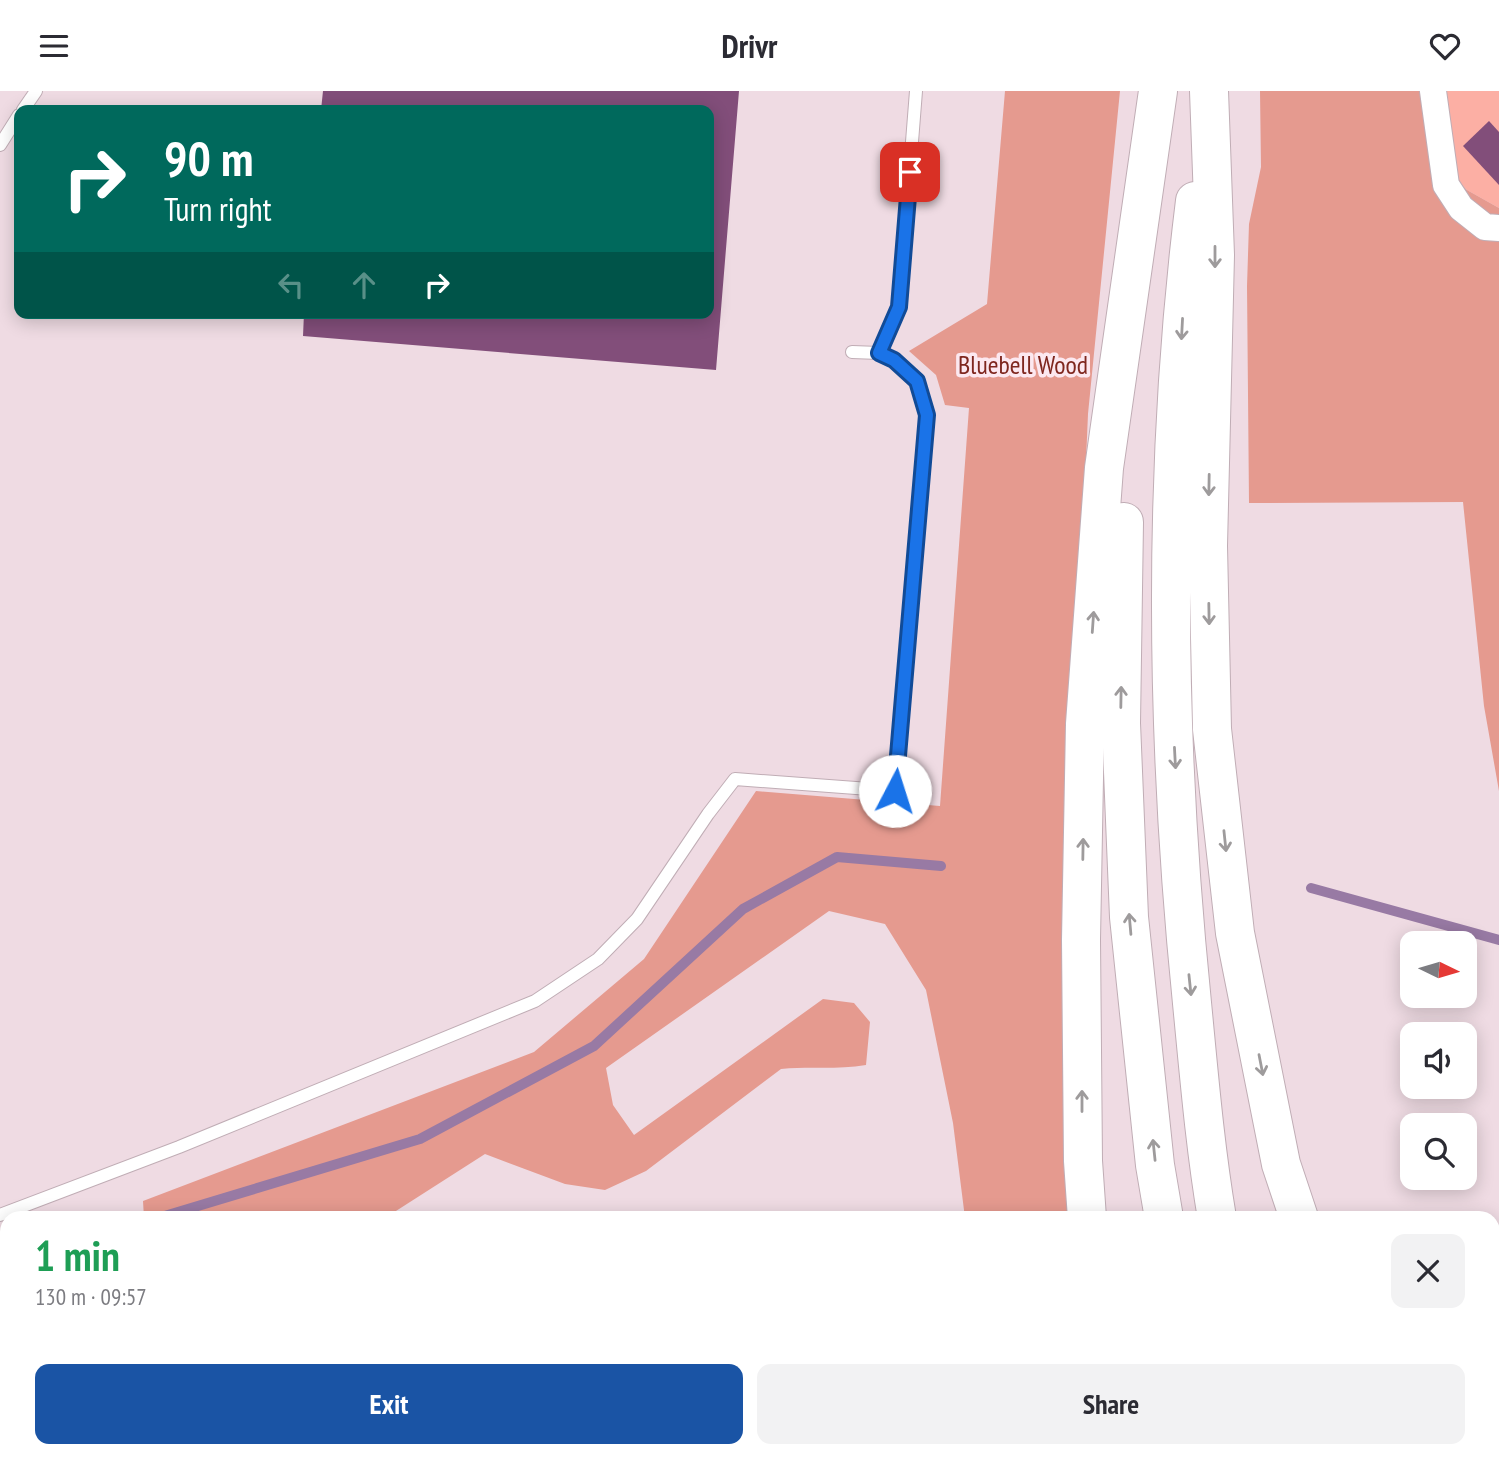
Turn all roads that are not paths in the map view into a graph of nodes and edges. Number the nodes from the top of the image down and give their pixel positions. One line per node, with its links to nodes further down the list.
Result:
1 (916, 91): 9 (lane)
2 (1158, 91): 11 (highway, one-way to 2); 12 (highway, one-way to 2)
3 (1209, 91): 13 (highway, one-way to 13); 14 (highway, one-way to 14)
4 (1433, 91): 7 (street)
5 (14, 123): 6 (lane)
6 (0, 145)
7 (1499, 228)
8 (852, 352): 9 (lane)
9 (879, 353): 10 (lane)
10 (13, 1211)
11 (1087, 1211)
12 (1163, 1211)
13 (1216, 1211)
14 (1297, 1211)

